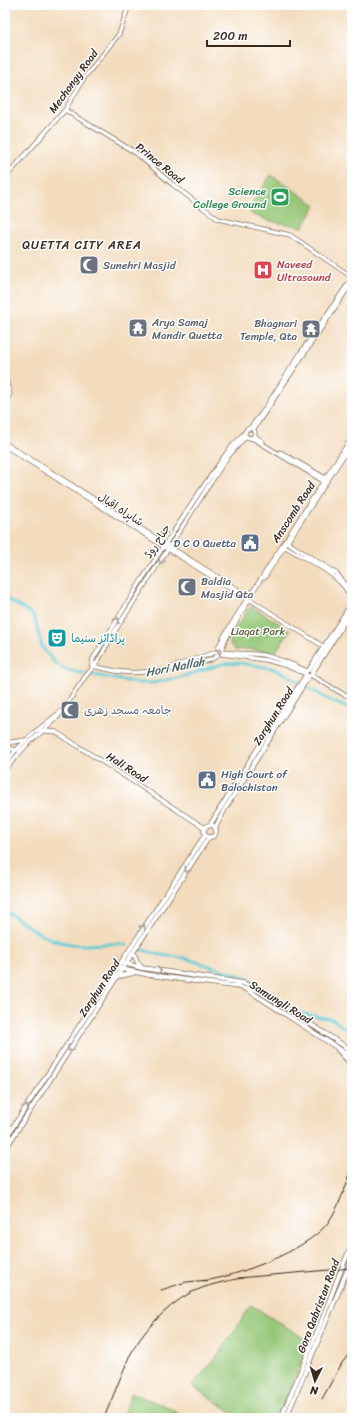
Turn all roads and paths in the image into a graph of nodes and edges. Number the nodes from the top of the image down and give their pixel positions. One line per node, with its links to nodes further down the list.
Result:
1 (129, 5): 2 (street, Mechongy Road)
2 (65, 110): 3 (street, Mechongy Road); 4 (street, Prince Road)
3 (5, 178)
4 (352, 277): 8 (street, جناح روڈ)
5 (352, 282): 9 (street)
6 (5, 378): 7 (street)
7 (5, 402)
8 (247, 430): 9 (street); 11 (street); 19 (street, جناح روڈ)
9 (253, 430): 10 (street)
10 (254, 435): 13 (street); 17 (street)
11 (246, 436): 13 (street); 20 (street, جناح روڈ)
12 (352, 437): 17 (street, Anscomb Road)
13 (251, 438): 17 (street)
14 (5, 443): 19 (street, شاہراہ اقبال)
15 (352, 444): 17 (street, Anscomb Road)
16 (5, 446): 19 (street, شاہراہ اقبال)
17 (326, 481): 18 (street, Anscomb Road)
18 (285, 544): 21 (street); 22 (street, Anscomb Road); 23 (street)
19 (165, 546): 20 (street); 29 (street, جناح روڈ, one-way to 19)
20 (169, 548): 22 (street); 29 (street, جناح روڈ, one-way to 29)
21 (352, 592)
22 (249, 598): 25 (street); 26 (street, Anscomb Road)
23 (352, 602): 25 (main road, Zarghun Road)
24 (352, 610): 31 (main road, Zarghun Road)
25 (324, 647): 31 (main road, Zarghun Road)
26 (220, 652): 27 (street); 28 (street); 30 (street); 31 (street)
27 (231, 656): 28 (street); 31 (street)
28 (213, 659): 30 (street)
29 (91, 668): 30 (street); 33 (street, جناح روڈ)
30 (171, 668)
31 (309, 673): 32 (street); 46 (main road, Zarghun Road)
32 (352, 697)
33 (63, 710): 34 (street, جناح روڈ); 35 (street)
34 (56, 716): 35 (street); 36 (street, جناح روڈ)
35 (54, 722): 37 (street); 38 (street)
36 (37, 730): 37 (street, Hali Road); 39 (street, جناح روڈ)
37 (43, 731): 38 (street, Hali Road); 43 (street)
38 (56, 732): 48 (street, Hali Road)
39 (26, 740): 40 (street); 42 (street, جناح روڈ)
40 (5, 742)
41 (5, 747): 42 (street)
42 (16, 750): 43 (street); 44 (street, جناح روڈ)
43 (22, 750): 45 (street)
44 (5, 764)
45 (5, 770)
46 (243, 777): 47 (main road, Zarghun Road); 49 (main road, Zarghun Road)
47 (210, 825): 48 (main road); 49 (main road)
48 (205, 828): 50 (main road)
49 (215, 828): 51 (main road)
50 (205, 834): 51 (main road); 52 (main road, Zarghun Road, one-way to 50)
51 (209, 837): 53 (main road, Zarghun Road, one-way to 53)
52 (131, 946): 53 (main road); 54 (main road, Zarghun Road)
53 (133, 952): 54 (main road, Zarghun Road); 56 (main road)
54 (123, 963): 55 (main road, Zarghun Road); 56 (main road, Samungli Road)
55 (119, 968): 57 (main road, Samungli Road); 58 (main road, Zarghun Road); 63 (main road, Zarghun Road, one-way to 55)
56 (142, 968): 60 (main road, Samungli Road, one-way to 60)
57 (139, 973): 58 (main road); 59 (main road, Samungli Road)
58 (116, 977): 64 (main road, Zarghun Road, one-way to 64)
59 (337, 1048): 61 (main road); 62 (main road, Samungli Road)
60 (351, 1053)
61 (352, 1061)
62 (352, 1065)
63 (5, 1139)
64 (5, 1150)
65 (352, 1244): 67 (main road, Gora Qabristan Road)
66 (352, 1259): 68 (main road, Gora Qabristan Road)
67 (281, 1418)
68 (286, 1418)

